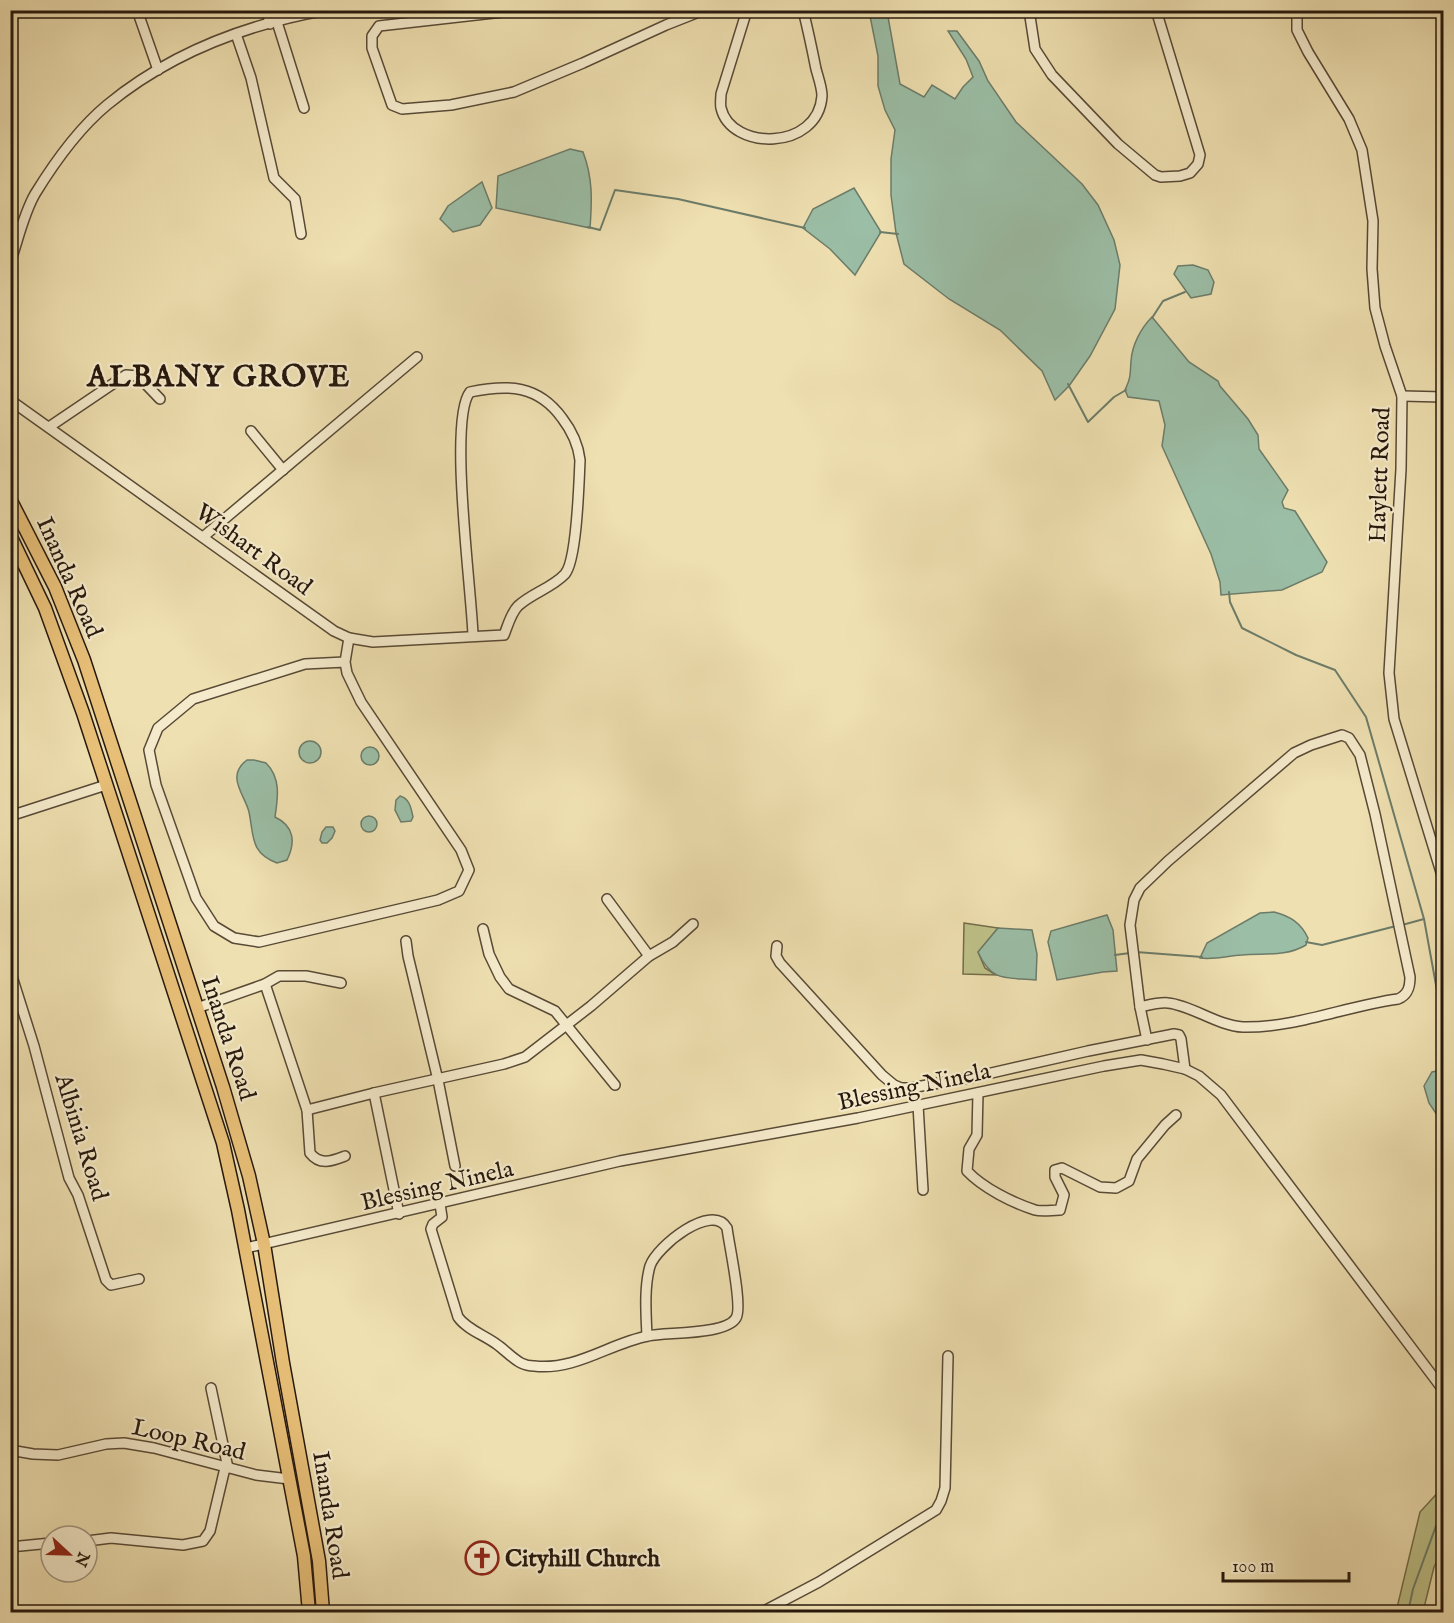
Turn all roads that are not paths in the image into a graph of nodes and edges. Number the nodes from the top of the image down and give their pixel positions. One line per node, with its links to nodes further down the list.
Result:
1 (137, 10): 13 (street)
2 (267, 10): 11 (street)
3 (520, 10): 4 (street)
4 (704, 10)
5 (803, 10): 10 (street)
6 (1029, 10): 7 (street)
7 (1156, 10)
8 (1297, 10): 18 (street, Haylett Road)
9 (320, 11): 11 (street)
10 (744, 13)
11 (273, 23): 12 (street); 14 (street)
12 (236, 34): 13 (street); 15 (street)
13 (158, 70): 16 (street)
14 (304, 108)
15 (301, 234)
16 (10, 263)
17 (417, 357): 24 (street)
18 (1402, 396): 19 (street); 33 (street, Haylett Road)
19 (1443, 398)
20 (160, 399): 22 (street)
21 (10, 400): 22 (street, Wishart Road)
22 (49, 428): 27 (street, Wishart Road)
23 (252, 431): 24 (street)
24 (283, 470): 27 (street)
25 (10, 499): 44 (main road, Inanda Road)
26 (10, 535): 31 (main road, Inanda Road)
27 (203, 537): 29 (street, Wishart Road)
28 (473, 636): 28 (street, Wishart Road); 29 (street, Wishart Road)
29 (349, 638): 30 (street)
30 (345, 662): 30 (street)
31 (106, 785): 32 (street); 56 (main road, Inanda Road)
32 (10, 816)
33 (1443, 882)
34 (607, 899): 39 (street)
35 (693, 924): 39 (street)
36 (483, 930): 45 (street)
37 (406, 941): 48 (street)
38 (777, 946): 46 (street)
39 (649, 956): 45 (street)
40 (10, 970): 64 (street, Albinia Road)
41 (341, 983): 42 (street)
42 (265, 984): 44 (street); 53 (street)
43 (1140, 1007): 43 (street); 46 (street)
44 (197, 1008): 55 (main road, Inanda Road)
45 (566, 1026): 48 (street); 49 (street)
46 (1148, 1040): 47 (street)
47 (1185, 1070): 51 (street, Blessing Ninela); 69 (street, Blessing Ninela)
48 (438, 1080): 50 (street); 58 (street)
49 (615, 1085)
50 (374, 1093): 53 (street); 61 (street)
51 (978, 1093): 52 (street, Blessing Ninela); 54 (street)
52 (918, 1105): 59 (street); 60 (street, Blessing Ninela)
53 (307, 1110): 57 (street)
54 (1176, 1115)
55 (240, 1142): 56 (main road); 62 (main road, Inanda Road)
56 (225, 1153): 63 (main road, Inanda Road)
57 (345, 1156)
58 (455, 1166)
59 (922, 1190)
60 (440, 1204): 61 (street, Blessing Ninela); 65 (street)
61 (399, 1214): 62 (street, Blessing Ninela)
62 (264, 1244): 63 (street, Blessing Ninela); 67 (main road, Inanda Road)
63 (246, 1248): 70 (main road, Inanda Road)
64 (139, 1279)
65 (648, 1336): 65 (street)
66 (948, 1356): 79 (street)
67 (283, 1363): 70 (main road); 78 (main road, Inanda Road)
68 (211, 1388): 72 (street)
69 (1443, 1391)
70 (273, 1401): 73 (main road, Inanda Road)
71 (10, 1450): 72 (street, Loop Road)
72 (227, 1468): 73 (street, Loop Road); 74 (street)
73 (289, 1479): 77 (main road, Inanda Road)
74 (99, 1540)
75 (39, 1544): 76 (street)
76 (10, 1547)
77 (309, 1612)
78 (323, 1612)
79 (762, 1612)

